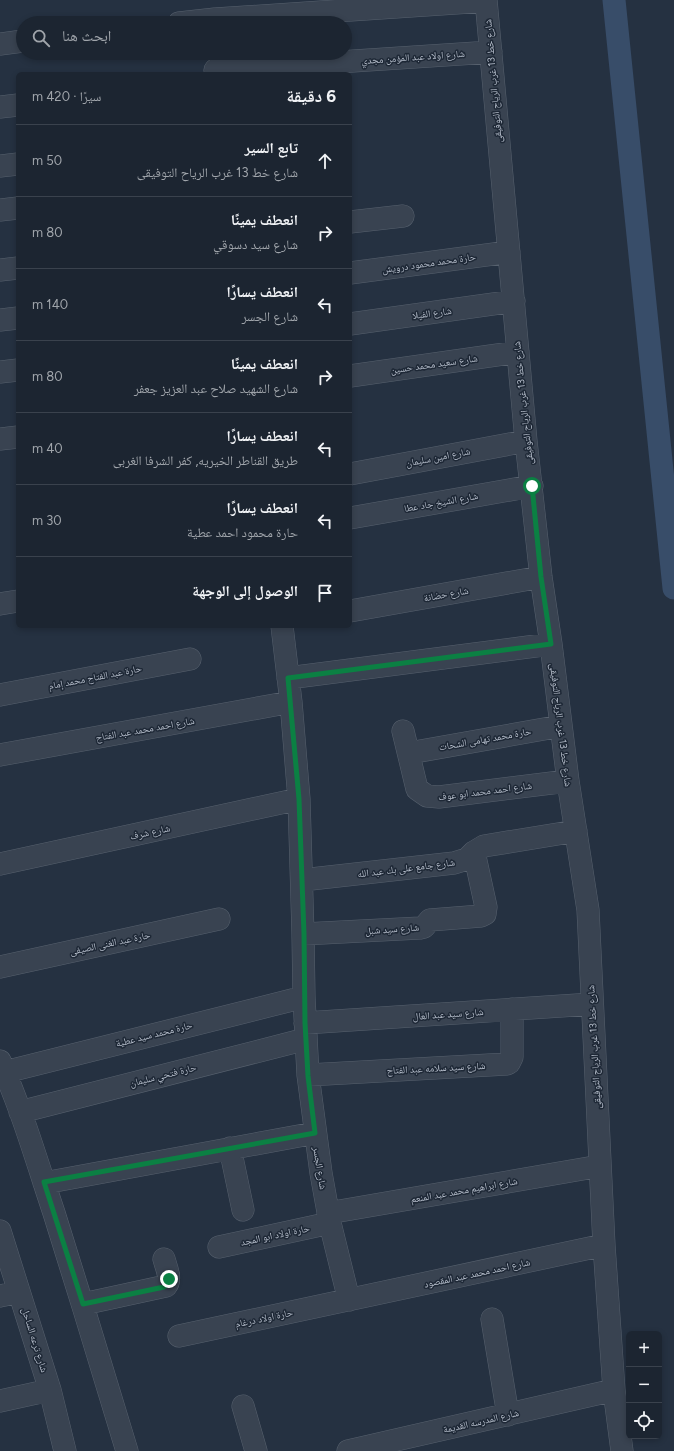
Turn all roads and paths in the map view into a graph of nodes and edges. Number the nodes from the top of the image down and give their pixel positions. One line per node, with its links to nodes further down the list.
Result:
1 (486, 0): 2 (street); 5 (street, شارع خط 13 غرب الرياح التوفيقى)
2 (215, 14)
3 (16, 42): 4 (street)
4 (0, 44)
5 (491, 52): 6 (street, شارع اولاد عبد المؤمن مجدي); 17 (street, شارع خط 13 غرب الرياح التوفيقى)
6 (352, 59)
7 (333, 60): 8 (street, شارع اولاد عبد المؤمن مجدي)
8 (215, 66)
9 (16, 105): 10 (street)
10 (0, 107)
11 (16, 164): 12 (street)
12 (0, 166)
13 (16, 208): 14 (street)
14 (0, 210)
15 (403, 216): 16 (street)
16 (352, 222)
17 (509, 252): 20 (street, حارة محمد محمود درويش); 21 (street, شارع خط 13 غرب الرياح التوفيقى)
18 (16, 268): 19 (street)
19 (0, 270)
20 (352, 273)
21 (514, 301): 24 (street, شارع الفيلا); 25 (street, شارع خط 13 غرب الرياح التوفيقى)
22 (16, 318): 23 (street)
23 (0, 320)
24 (352, 324)
25 (518, 352): 28 (street, شارع سعيد محمد حسين); 31 (street, شارع خط 13 غرب الرياح التوفيقى)
26 (16, 370): 27 (street)
27 (0, 372)
28 (352, 376)
29 (16, 437): 30 (street)
30 (0, 440)
31 (526, 441): 32 (street, شارع امين سليمان); 33 (street, شارع خط 13 غرب الرياح التوفيقى)
32 (352, 474)
33 (532, 486): 34 (street, شارع الشيخ جاد عطا); 35 (street, شارع خط 13 غرب الرياح التوفيقى)
34 (352, 518)
35 (541, 577): 38 (street, شارع حضانة); 40 (street, شارع خط 13 غرب الرياح التوفيقى)
36 (16, 601): 37 (street)
37 (0, 604)
38 (352, 611)
39 (282, 628): 42 (street, شارع الجسر)
40 (551, 644): 42 (street); 45 (street, شارع خط 13 غرب الرياح التوفيقى)
41 (190, 659): 43 (street, حارة عبد الفتاح محمد إمام)
42 (288, 678): 44 (street, شارع الجسر)
43 (0, 695)
44 (291, 702): 48 (street, شارع احمد محمد عبد الفتاح); 50 (street, شارع الجسر)
45 (561, 726): 47 (street, حارة محمد تهامى الشحات); 49 (street, شارع خط 13 غرب الرياح التوفيقى)
46 (404, 731): 47 (street, شارع احمد محمد ابو عوف)
47 (409, 753): 49 (street, شارع احمد محمد ابو عوف)
48 (0, 755)
49 (568, 781): 51 (street, شارع خط 13 غرب الرياح التوفيقى)
50 (299, 799): 53 (street, شارع شرف); 54 (street, شارع الجسر)
51 (576, 831): 52 (street, شارع جامع على بك عبد الله); 59 (street, شارع خط 13 غرب الرياح التوفيقى)
52 (474, 852): 54 (street, شارع جامع على بك عبد الله); 56 (street, شارع سيد شبل)
53 (0, 864)
54 (302, 880): 56 (street, شارع الجسر)
55 (219, 919): 57 (street, حارة عبد الغنى الصيفى)
56 (304, 934): 58 (street, شارع الجسر)
57 (0, 967)
58 (304, 997): 61 (street, شارع الجسر); 62 (street, حارة محمد سيد عطية)
59 (592, 1004): 60 (street, شارع سيد عبد العال); 67 (street, شارع خط 13 غرب الرياح التوفيقى)
60 (512, 1009): 61 (street, شارع سيد عبد العال); 63 (street, شارع سيد سلامه عبد الفتاح)
61 (305, 1031): 63 (street, شارع الجسر); 64 (street, حارة فتحي سليمان)
62 (2, 1067): 64 (street)
63 (308, 1076): 65 (street, شارع الجسر)
64 (20, 1112): 68 (street)
65 (315, 1133): 66 (street); 70 (street, شارع الجسر)
66 (230, 1148): 68 (street); 69 (street)
67 (600, 1166): 70 (street, شارع ابراهيم محمد عبد المنعم); 72 (street, شارع خط 13 غرب الرياح التوفيقى)
68 (44, 1182): 77 (street)
69 (243, 1210)
70 (329, 1218): 73 (street, حارة اولاد ابو المجد); 76 (street, شارع الجسر)
71 (2, 1243): 75 (street, شارع ترعه الساحل)
72 (604, 1245): 76 (street, شارع احمد محمد عبد المقصود); 81 (street, شارع خط 13 غرب الرياح التوفيقى)
73 (219, 1247)
74 (164, 1259): 77 (street)
75 (10, 1294): 80 (street, شارع ترعه الساحل)
76 (349, 1300): 79 (street, حارة اولاد درغام)
77 (83, 1304): 87 (street)
78 (492, 1319): 84 (street)
79 (179, 1336)
80 (50, 1390): 82 (street); 86 (street, شارع ترعه الساحل)
81 (614, 1390): 84 (street, شارع المدرسه القديمة); 90 (street, شارع خط 13 غرب الرياح التوفيقى)
82 (0, 1401)
83 (243, 1406): 88 (street)
84 (508, 1415): 85 (street, شارع المدرسه القديمة)
85 (396, 1446): 89 (street, شارع المدرسه القديمة)
86 (65, 1451)
87 (127, 1451)
88 (256, 1451)
89 (348, 1451)
90 (622, 1451)

